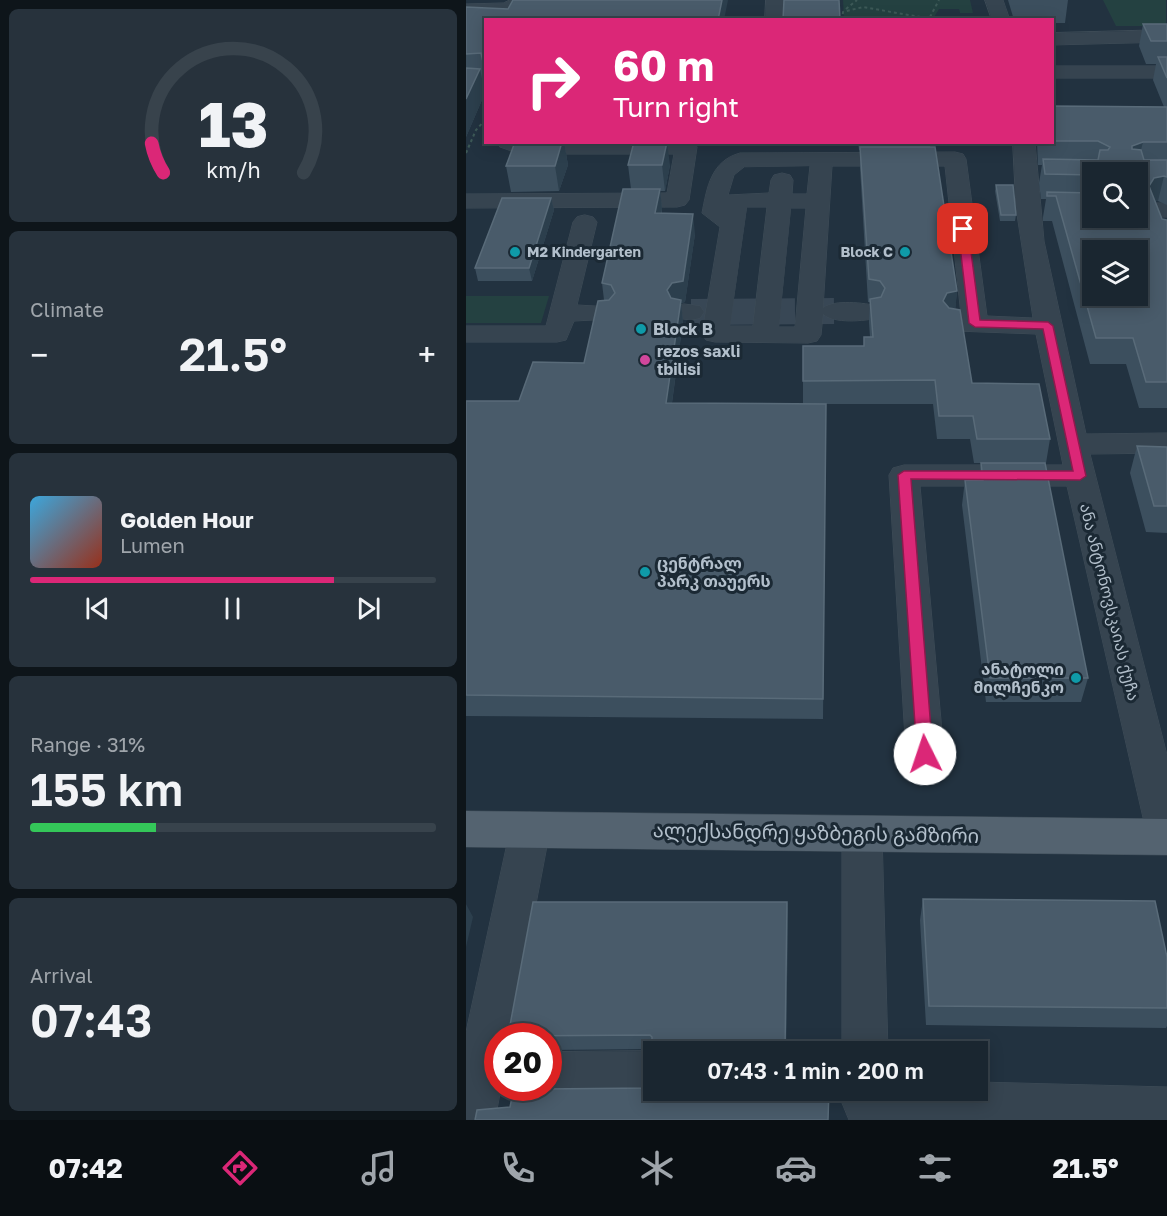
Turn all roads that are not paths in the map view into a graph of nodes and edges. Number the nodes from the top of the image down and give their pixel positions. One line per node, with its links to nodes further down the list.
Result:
1 (629, 0): 6 (street)
2 (775, 0): 7 (street)
3 (994, 0): 8 (street)
4 (466, 1): 5 (street)
5 (500, 1)
6 (466, 9)
7 (774, 18)
8 (1000, 18)
9 (1166, 36): 10 (street)
10 (1054, 39)
11 (1054, 72): 12 (street)
12 (1166, 72)
13 (513, 144): 14 (street)
14 (686, 144): 18 (street)
15 (1024, 144): 27 (street, ანა ანტონოვსკაიას ქუჩა)
16 (784, 163): 19 (street)
17 (821, 164): 20 (street)
18 (466, 201)
19 (780, 201): 20 (street); 22 (street); 29 (street)
20 (818, 201): 29 (street)
21 (585, 222): 25 (street)
22 (732, 225): 27 (street); 29 (street)
23 (834, 311): 24 (street)
24 (869, 312)
25 (562, 313): 26 (street); 28 (street)
26 (603, 313)
27 (1048, 326): 31 (street, ანა ანტონოვსკაიას ქუჩა)
28 (466, 334)
29 (765, 334)
30 (1166, 443): 31 (street)
31 (1073, 444): 32 (street, ანა ანტონოვსკაიას ქუჩა)
32 (1080, 476): 33 (street); 37 (street, ანა ანტონოვსკაიას ქუჩა)
33 (925, 754)
34 (466, 829): 35 (main road, ალექსანდრე ყაზბეგის გამზირი)
35 (530, 830): 36 (main road, ალექსანდრე ყაზბეგის გამზირი); 41 (street)
36 (862, 834): 37 (main road, ალექსანდრე ყაზბეგის გამზირი); 38 (street)
37 (1166, 836)
38 (865, 1041)
39 (643, 1075): 40 (street)
40 (562, 1076)
41 (479, 1087)
42 (866, 1101): 44 (street)
43 (1166, 1111): 44 (street)
44 (978, 1114)

